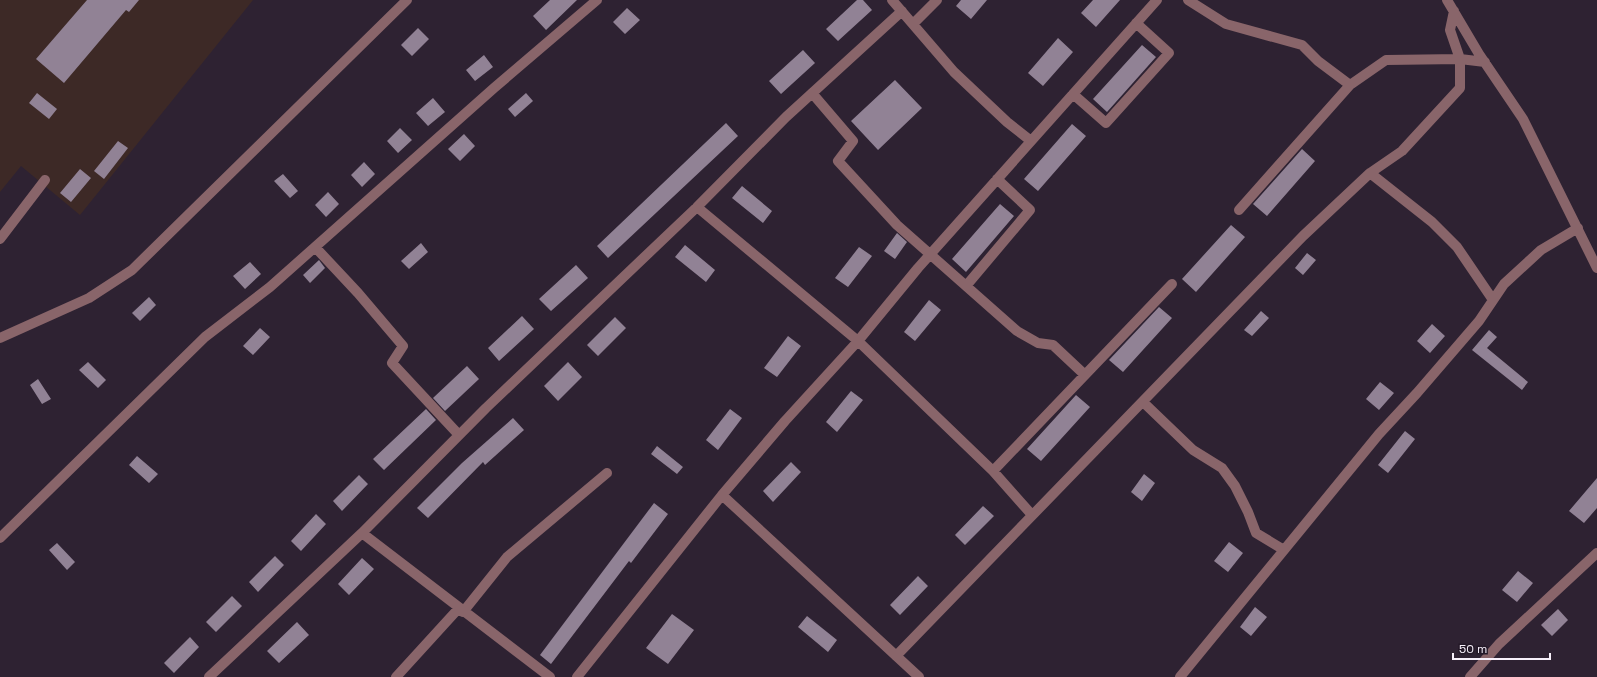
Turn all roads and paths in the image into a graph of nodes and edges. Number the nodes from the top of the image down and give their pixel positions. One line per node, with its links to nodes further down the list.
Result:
1 (407, 0): 31 (street)
2 (597, 0): 25 (street)
3 (892, 0): 8 (street)
4 (937, 0): 11 (street)
5 (1157, 0): 10 (street)
6 (1188, 0): 14 (street)
7 (1447, 0): 9 (street)
8 (902, 11): 11 (street); 15 (street)
9 (1454, 11): 12 (street); 13 (street)
10 (1136, 23): 16 (street); 16 (street)
11 (913, 24): 17 (street)
12 (1460, 59): 13 (street); 14 (street); 18 (street)
13 (1485, 62): 23 (street)
14 (1350, 85): 22 (street)
15 (812, 93): 21 (street); 26 (street)
16 (1073, 94): 17 (street)
17 (1031, 141): 19 (street)
18 (1370, 173): 30 (street); 34 (street)
19 (997, 179): 26 (street); 29 (street)
20 (45, 180): 24 (street)
21 (696, 207): 32 (street); 35 (street)
22 (1239, 210)
23 (1578, 228): 27 (street); 30 (street)
24 (0, 239)
25 (315, 247): 35 (street); 41 (street)
26 (931, 254): 29 (street); 32 (street)
27 (1597, 268)
28 (1172, 284): 33 (street)
29 (966, 286): 33 (street)
30 (1493, 300): 42 (street)
31 (0, 338)
32 (858, 341): 36 (street); 38 (street)
33 (1084, 375): 36 (street)
34 (1143, 402): 39 (street); 42 (street)
35 (459, 435): 40 (street)
36 (994, 471): 39 (street)
37 (607, 473): 44 (street)
38 (722, 495): 45 (street); 49 (street)
39 (1032, 515): 45 (street)
40 (362, 533): 44 (street); 46 (street)
41 (0, 538)
42 (1284, 550): 51 (street)
43 (1597, 553): 52 (street)
44 (461, 610): 47 (street); 48 (street)
45 (896, 656): 50 (street)
46 (209, 677)
47 (396, 677)
48 (550, 677)
49 (577, 677)
50 (919, 677)
51 (1180, 677)
52 (1470, 677)

